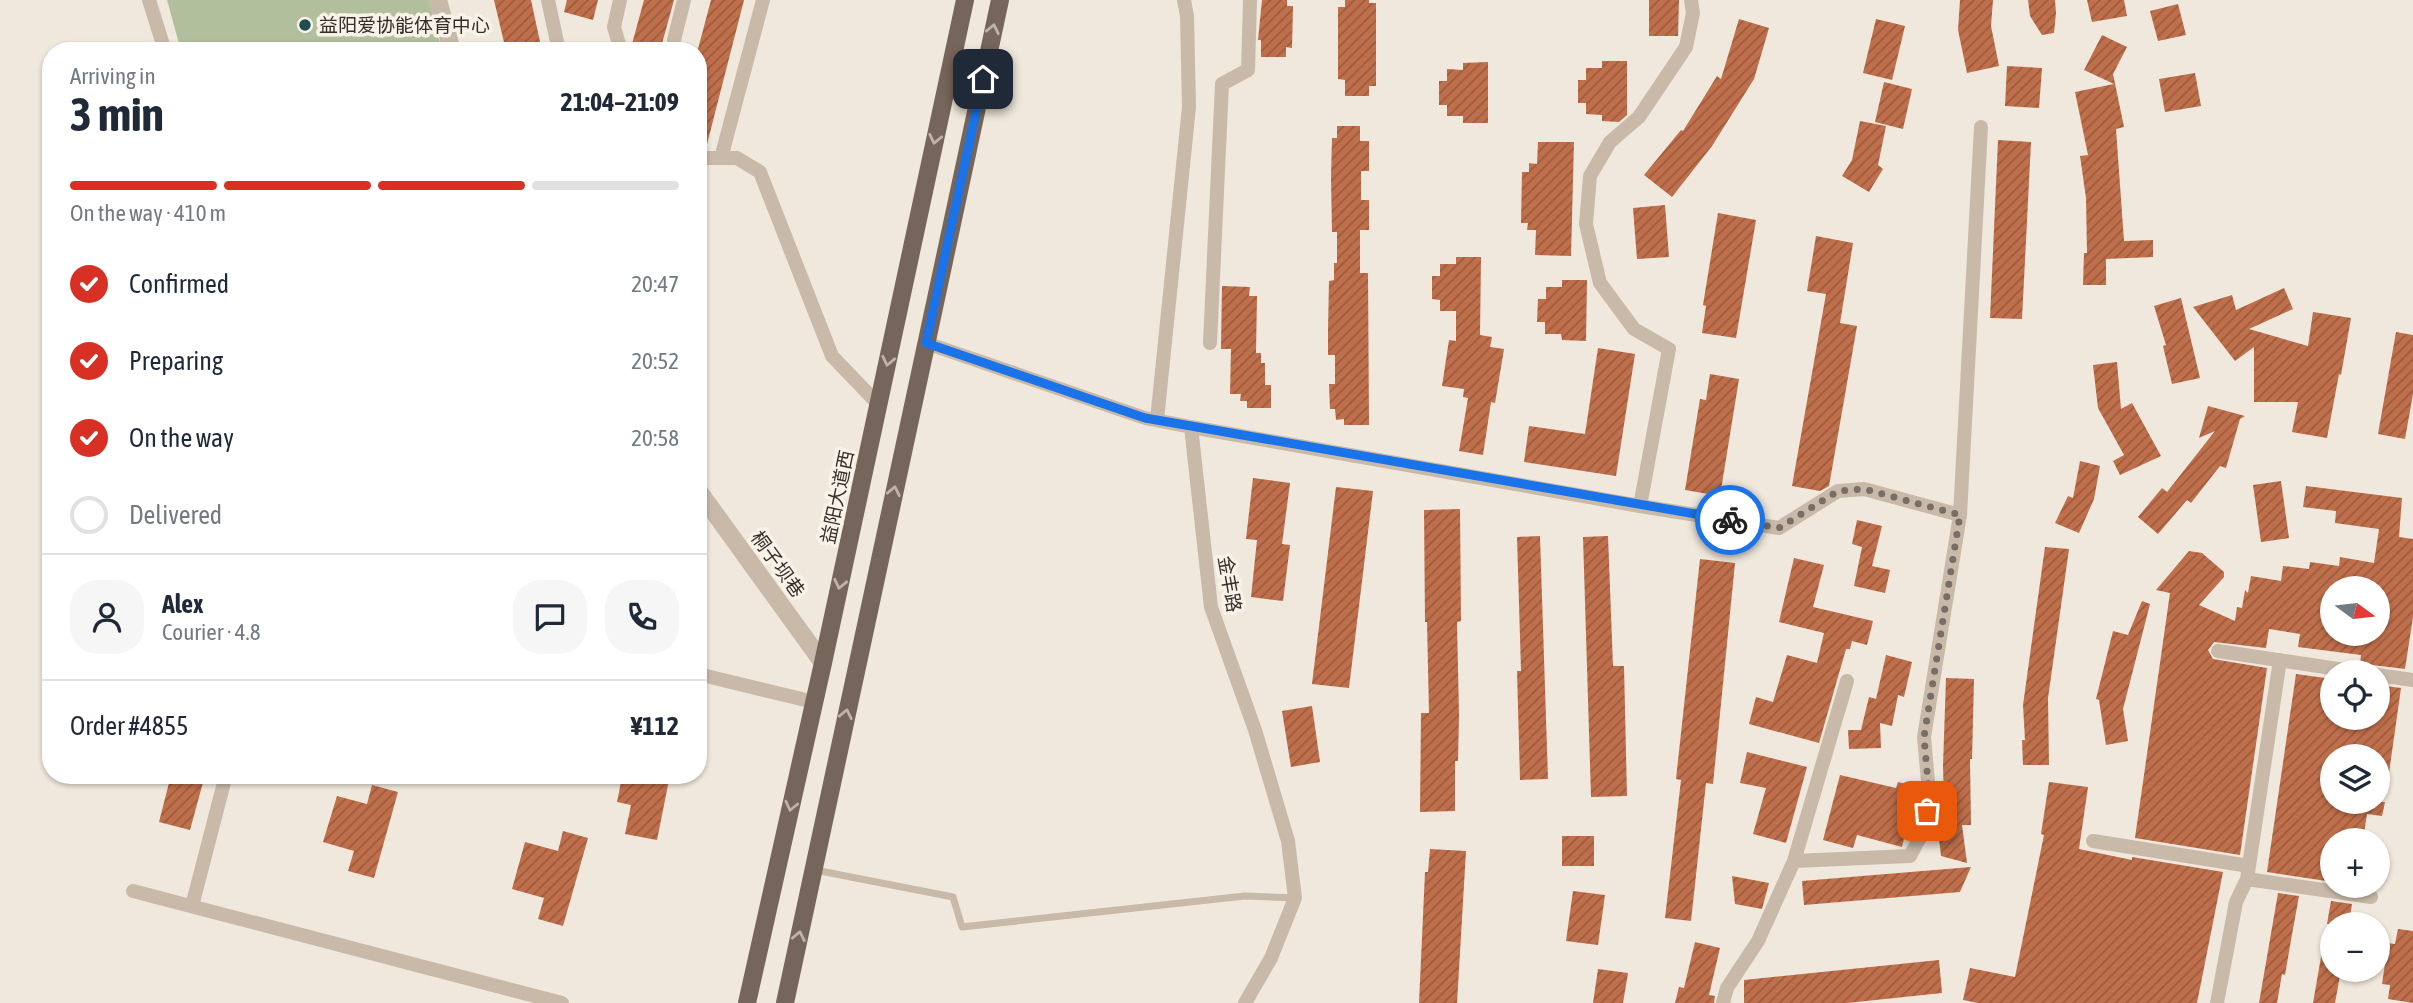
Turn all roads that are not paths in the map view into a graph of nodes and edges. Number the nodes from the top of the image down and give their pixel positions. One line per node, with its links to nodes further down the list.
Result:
1 (149, 0): 13 (street)
2 (438, 0): 14 (street)
3 (548, 0): 15 (street)
4 (620, 0): 16 (street)
5 (684, 0): 12 (street)
6 (763, 0): 19 (street)
7 (965, 0): 22 (main road, 益阳大道西, one-way to 22)
8 (1000, 0): 20 (main road, one-way to 8)
9 (1184, 0): 23 (street)
10 (1250, 0): 21 (street)
11 (1691, 0): 26 (street)
12 (674, 40)
13 (161, 42)
14 (450, 42)
15 (557, 42)
16 (618, 42)
17 (1981, 127): 27 (street)
18 (707, 158): 19 (street)
19 (721, 158): 22 (street)
20 (926, 343): 23 (street); 40 (main road, one-way to 20)
21 (1210, 343)
22 (879, 405): 30 (main road, 益阳大道西, one-way to 30)
23 (1157, 420): 24 (street)
24 (1191, 427): 26 (street); 44 (street, 金丰路)
25 (707, 502): 30 (street, 桐子坝巷)
26 (1640, 506): 27 (street)
27 (1960, 515): 39 (street)
28 (2218, 651): 29 (street)
29 (2280, 660): 31 (street); 41 (street)
30 (823, 663): 36 (main road, 益阳大道西)
31 (2320, 666)
32 (707, 676): 36 (street)
33 (2390, 677): 34 (street)
34 (2413, 680)
35 (1847, 681): 39 (street)
36 (814, 702): 47 (main road, 益阳大道西, one-way to 47)
37 (224, 784): 45 (street)
38 (2093, 841): 41 (street)
39 (1794, 861): 50 (street)
40 (813, 870): 44 (lane); 48 (main road, one-way to 40)
41 (2248, 873): 42 (street); 51 (street)
42 (2320, 887)
43 (133, 891): 45 (street)
44 (1295, 898): 49 (street)
45 (192, 906): 46 (street)
46 (562, 1003)
47 (747, 1003)
48 (785, 1003)
49 (1245, 1003)
50 (1723, 1003)
51 (2217, 1003)

